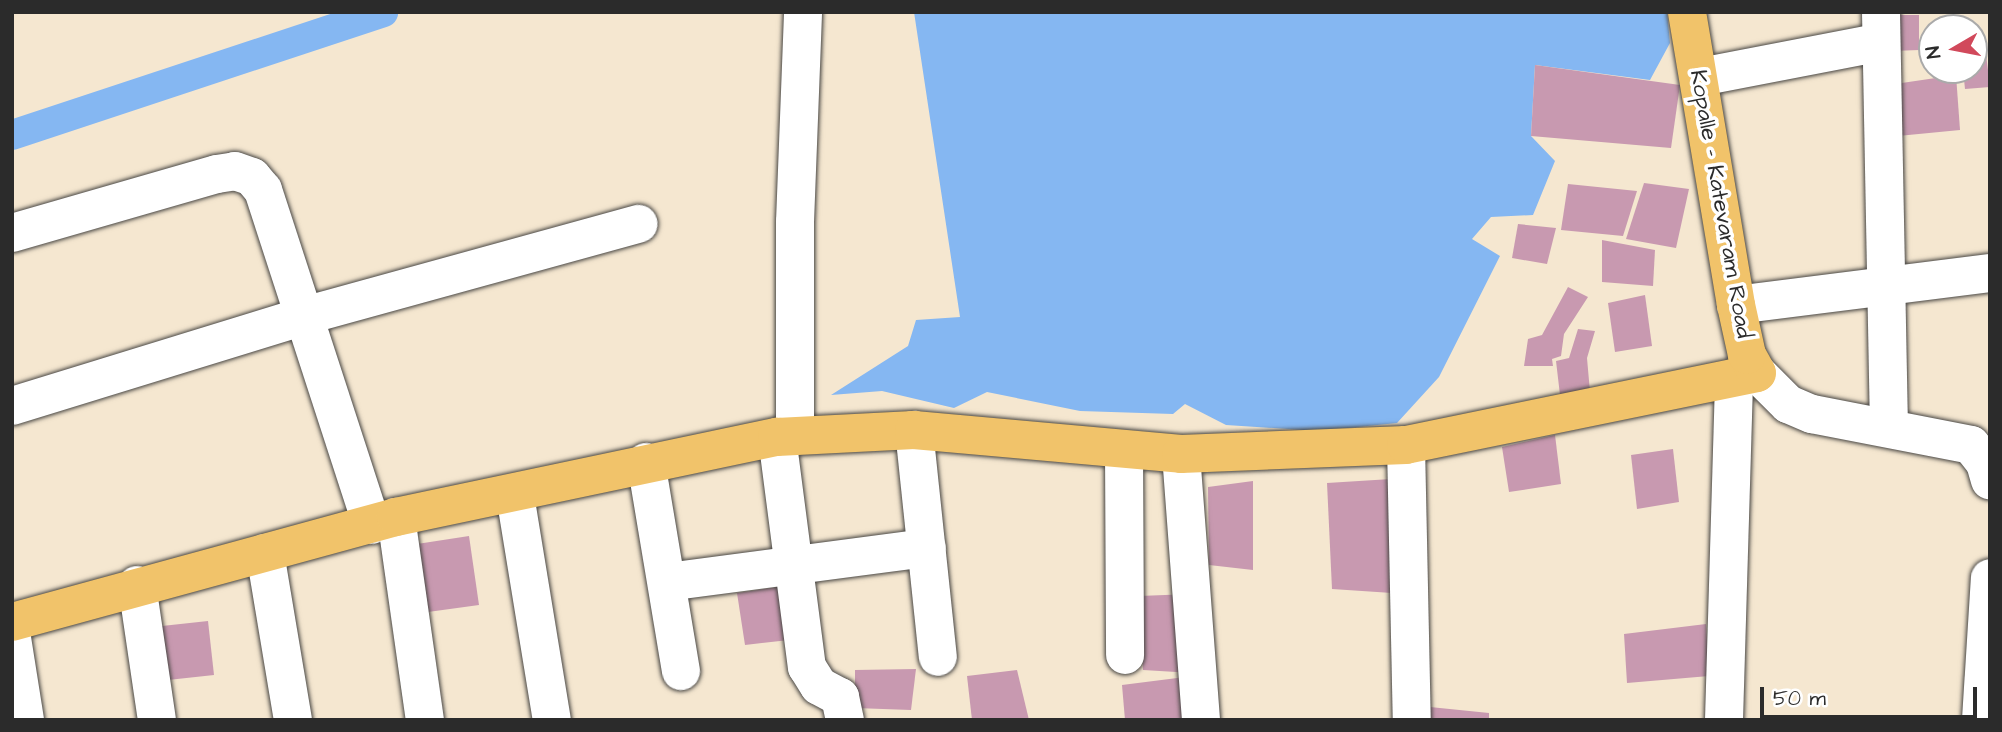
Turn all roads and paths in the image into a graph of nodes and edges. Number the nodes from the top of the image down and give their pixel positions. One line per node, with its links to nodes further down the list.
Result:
1 (803, 12): 15 (street)
2 (1687, 12): 4 (main road, Kopalle - Katevaram Road)
3 (1881, 27): 4 (street); 8 (street)
4 (1700, 77): 9 (main road, Kopalle - Katevaram Road)
5 (639, 224): 10 (street)
6 (12, 233): 10 (street)
7 (1990, 274): 8 (street)
8 (1889, 288): 9 (street); 13 (street)
9 (1736, 305): 11 (main road, Kopalle - Katevaram Road)
10 (303, 316): 12 (street); 23 (street)
11 (1746, 376): 13 (street, Kopalle - Katevaram Road); 16 (main road); 43 (street)
12 (12, 406)
13 (1889, 426): 17 (street, Kopalle - Katevaram Road)
14 (915, 430): 15 (main road); 18 (main road); 24 (street)
15 (786, 437): 20 (main road); 26 (street)
16 (1406, 445): 19 (main road); 42 (street)
17 (1980, 445): 21 (street, Kopalle - Katevaram Road)
18 (1124, 450): 19 (main road); 32 (street)
19 (1181, 454): 41 (street)
20 (646, 462): 22 (main road); 28 (street)
21 (1990, 480)
22 (515, 495): 23 (main road); 39 (street)
23 (384, 521): 25 (main road); 38 (street)
24 (927, 548): 26 (street); 33 (street)
25 (265, 553): 29 (main road); 37 (street)
26 (795, 562): 28 (street); 40 (street)
27 (1990, 578): 44 (street)
28 (667, 582): 34 (street)
29 (137, 585): 30 (main road); 36 (street)
30 (12, 622)
31 (12, 638): 35 (street)
32 (1125, 654)
33 (938, 657)
34 (681, 671)
35 (25, 720)
36 (157, 720)
37 (293, 720)
38 (425, 720)
39 (552, 720)
40 (845, 720)
41 (1200, 720)
42 (1412, 720)
43 (1724, 720)
44 (1981, 720)

